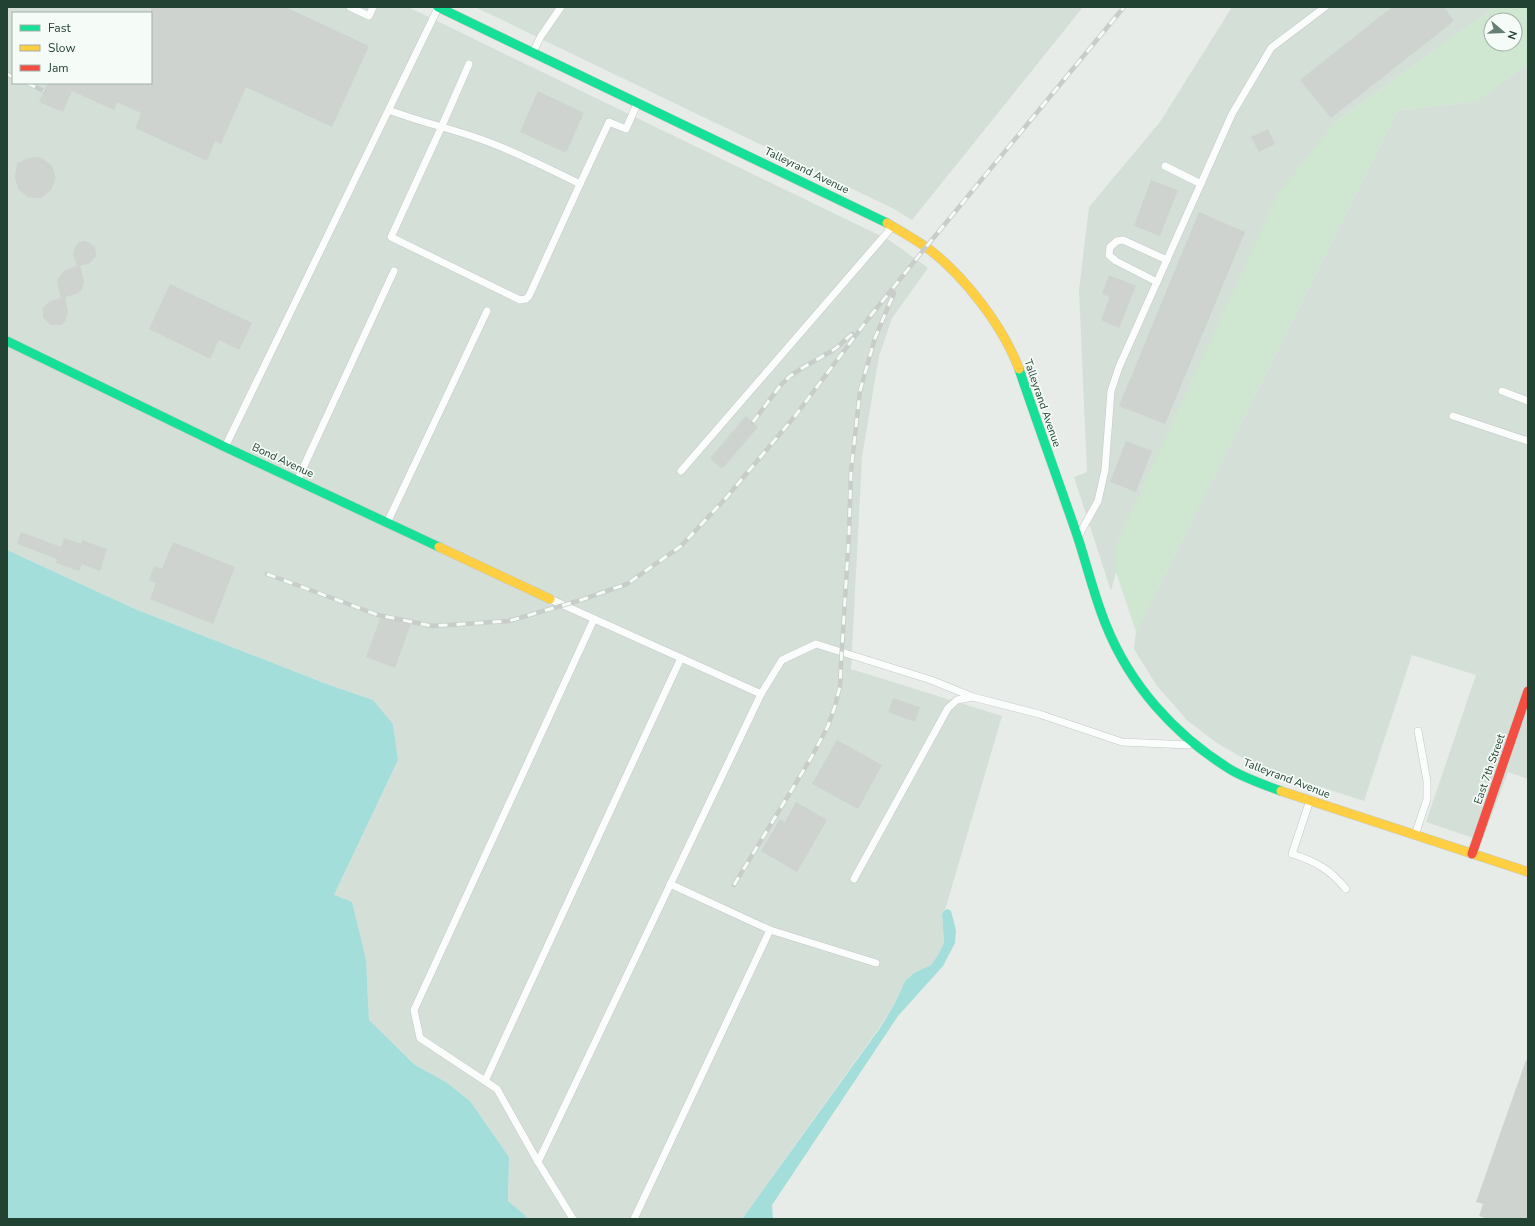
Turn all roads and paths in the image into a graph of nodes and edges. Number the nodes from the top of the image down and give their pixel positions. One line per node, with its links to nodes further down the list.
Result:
1 (350, 7): 2 (lane)
2 (373, 7)
3 (438, 7): 6 (street, Talleyrand Avenue); 9 (lane)
4 (561, 7): 6 (lane)
5 (1325, 7): 13 (lane)
6 (533, 52): 8 (street, Talleyrand Avenue)
7 (469, 64): 10 (lane)
8 (638, 102): 12 (lane); 14 (street, Talleyrand Avenue)
9 (389, 110): 10 (lane); 24 (lane)
10 (441, 128): 12 (lane); 12 (lane)
11 (1165, 166): 13 (lane)
12 (580, 184)
13 (1201, 184): 15 (lane)
14 (893, 226): 25 (lane); 28 (street, Talleyrand Avenue)
15 (1167, 260): 17 (lane); 17 (lane)
16 (394, 271): 26 (lane)
17 (1157, 282): 28 (lane)
18 (487, 311): 27 (lane)
19 (7, 340): 24 (street, Bond Avenue)
20 (1502, 391): 21 (lane)
21 (1528, 401)
22 (1453, 416): 23 (lane)
23 (1528, 441)
24 (225, 447): 26 (street, Bond Avenue)
25 (681, 471)
26 (297, 481): 27 (street, Bond Avenue)
27 (387, 523): 29 (street, Bond Avenue)
28 (1077, 536): 36 (street, Talleyrand Avenue)
29 (550, 599): 30 (lane)
30 (594, 619): 31 (lane); 46 (lane)
31 (681, 658): 32 (lane); 46 (lane)
32 (761, 694): 34 (lane); 42 (lane)
33 (1527, 696): 39 (street, East 7th Street)
34 (973, 697): 36 (lane); 41 (lane)
35 (1418, 731): 38 (lane)
36 (1195, 745): 37 (street, Talleyrand Avenue)
37 (1310, 800): 38 (street, Talleyrand Avenue); 43 (lane)
38 (1415, 835): 39 (street, Talleyrand Avenue)
39 (1472, 854): 40 (street, Talleyrand Avenue)
40 (1528, 872)
41 (854, 879)
42 (670, 884): 44 (lane); 47 (lane)
43 (1346, 889)
44 (770, 930): 45 (lane); 49 (lane)
45 (876, 963)
46 (485, 1081): 47 (lane)
47 (538, 1162): 48 (lane)
48 (573, 1219)
49 (634, 1219)

